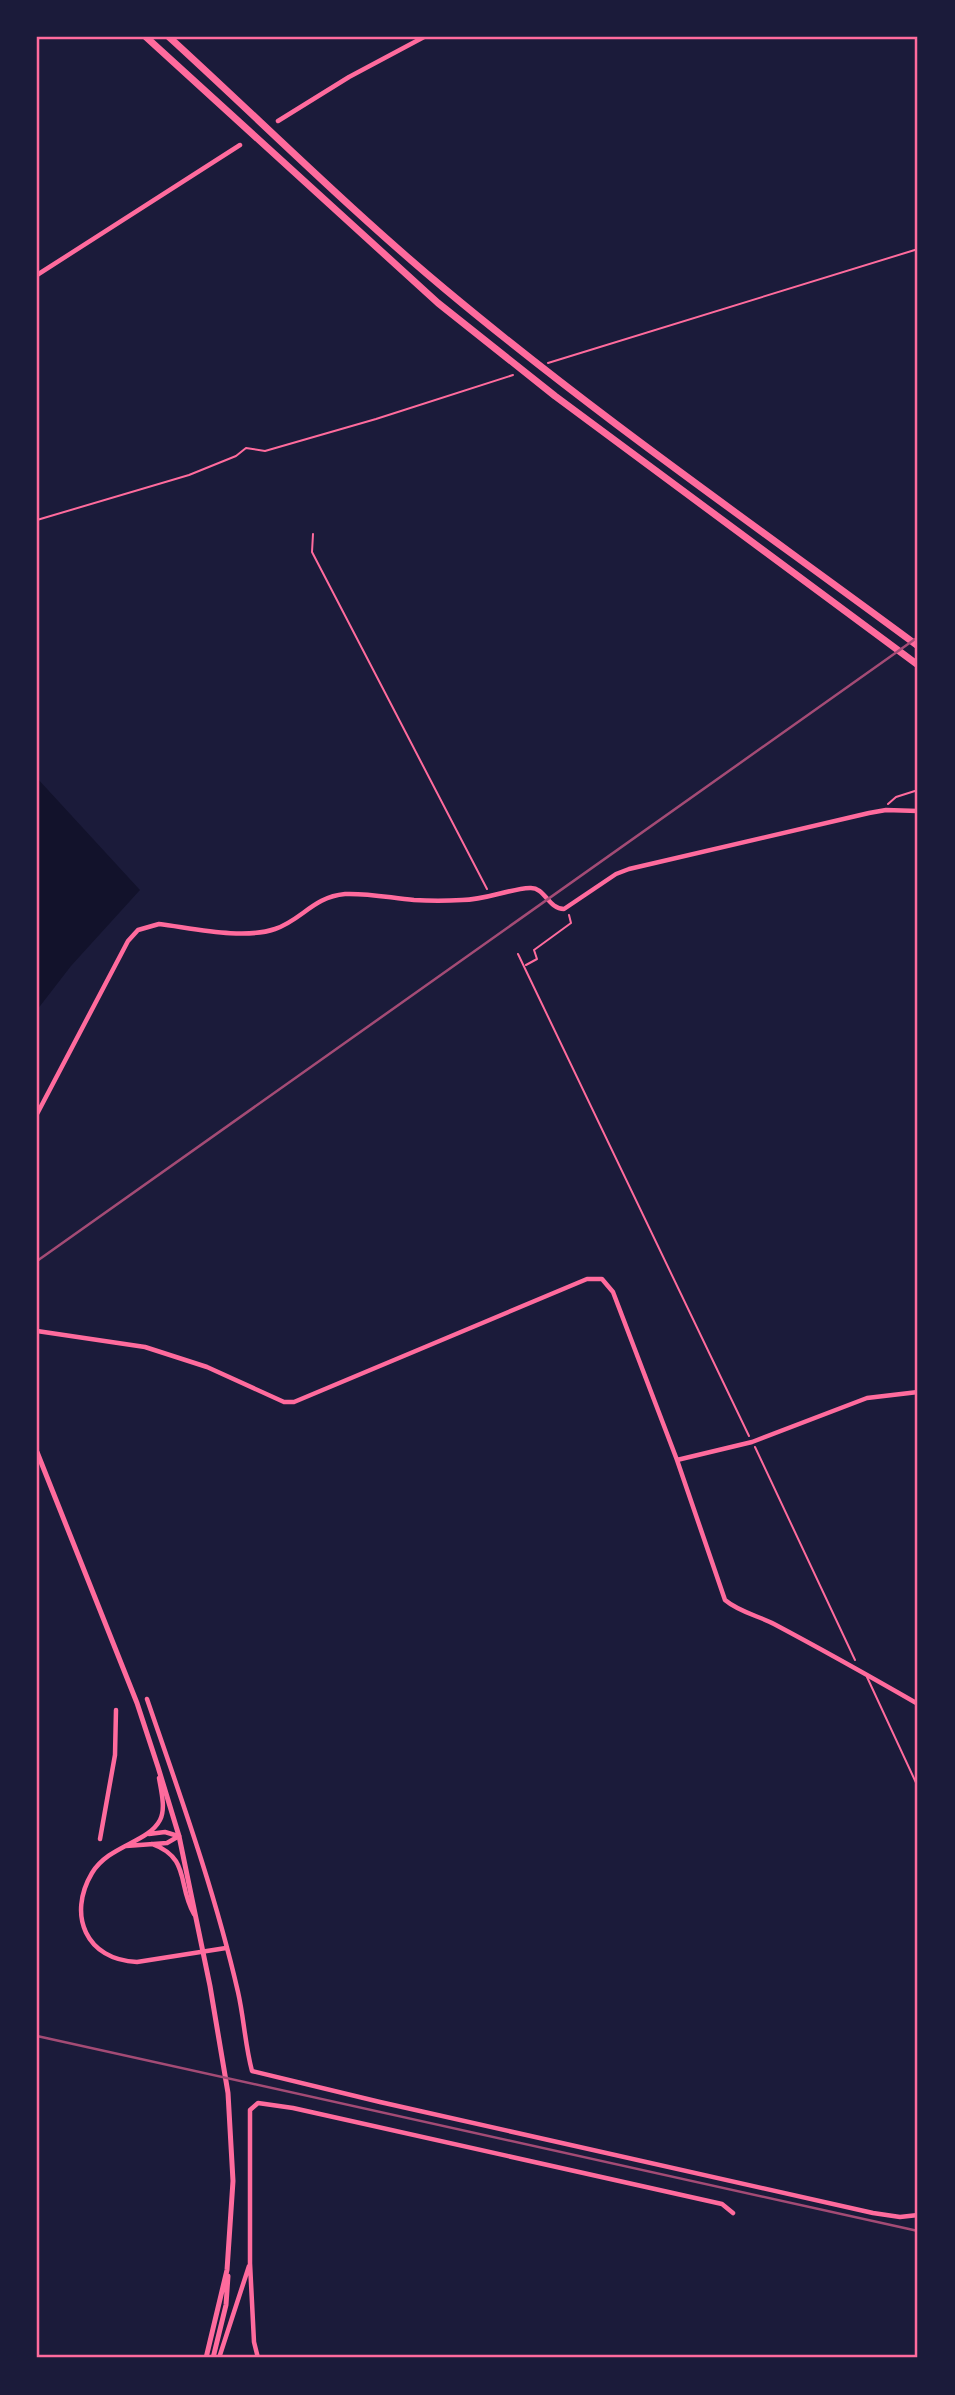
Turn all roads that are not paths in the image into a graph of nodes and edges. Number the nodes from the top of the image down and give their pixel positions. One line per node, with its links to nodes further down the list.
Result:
1 (146, 37): 8 (highway)
2 (169, 37): 7 (highway)
3 (424, 37): 4 (street)
4 (278, 121)
5 (240, 145): 6 (street)
6 (37, 275)
7 (918, 646)
8 (918, 665)
9 (918, 811): 10 (street)
10 (37, 1114)
11 (37, 1331): 14 (street)
12 (918, 1392): 14 (street)
13 (37, 1452): 19 (main road)
14 (677, 1460): 15 (street)
15 (865, 1673): 17 (street); 20 (lane)
16 (147, 1699): 27 (street)
17 (918, 1704)
18 (116, 1710): 23 (street)
19 (158, 1767): 21 (street); 22 (main road)
20 (918, 1787)
21 (141, 1836): 22 (street); 25 (street)
22 (179, 1836): 24 (street); 26 (main road)
23 (100, 1839)
24 (152, 1844): 25 (street); 26 (street)
25 (119, 1848): 27 (street)
26 (196, 1917): 31 (main road)
27 (226, 1948): 29 (street)
28 (733, 2213): 30 (street)
29 (918, 2215)
30 (250, 2263): 34 (street); 35 (street)
31 (227, 2270): 32 (main road); 33 (main road)
32 (206, 2358)
33 (213, 2358)
34 (219, 2358)
35 (258, 2358)

